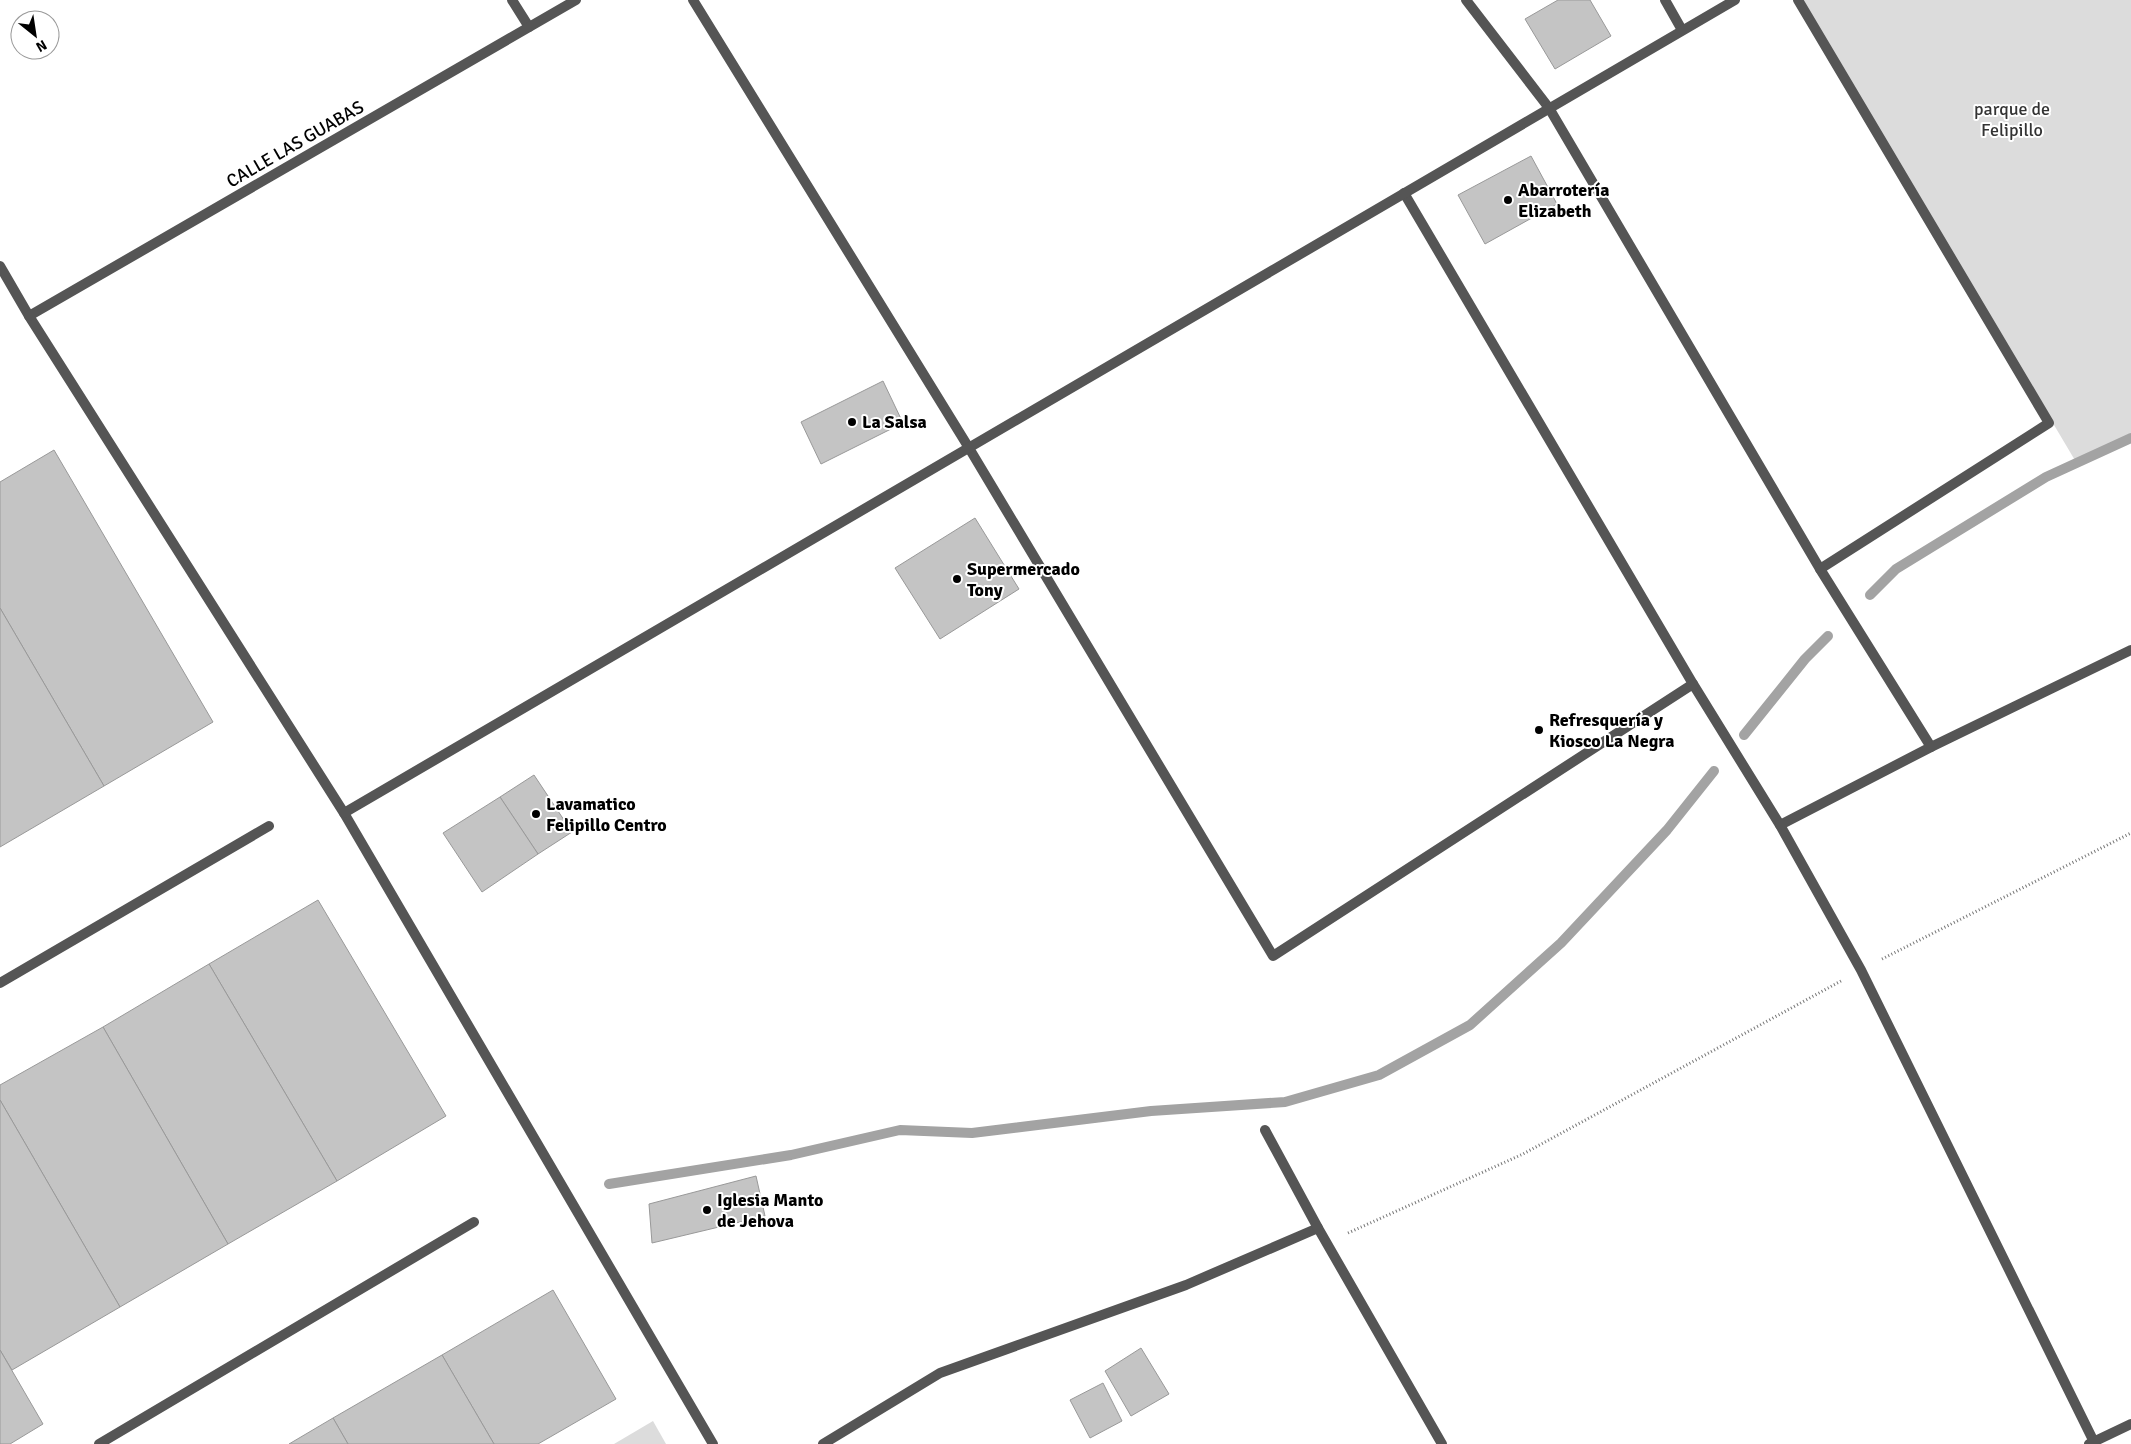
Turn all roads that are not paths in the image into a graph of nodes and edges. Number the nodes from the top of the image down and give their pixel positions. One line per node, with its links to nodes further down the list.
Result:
1 (512, 0): 8 (street)
2 (576, 0): 8 (street, CALLE LAS GUABAS)
3 (693, 0): 14 (street)
4 (1466, 0): 10 (street)
5 (1665, 0): 9 (street)
6 (1735, 0): 9 (street)
7 (1798, 0): 15 (street)
8 (529, 27): 13 (street, CALLE LAS GUABAS)
9 (1682, 30): 10 (street)
10 (1549, 108): 11 (street); 15 (street)
11 (1404, 193): 14 (street); 17 (street)
12 (0, 266): 13 (street)
13 (30, 316): 19 (street)
14 (969, 448): 17 (street); 19 (street)
15 (1820, 569): 18 (street)
16 (2131, 650): 18 (street)
17 (1694, 684): 20 (street)
18 (1931, 747): 20 (street)
19 (344, 813): 29 (street)
20 (1780, 825): 27 (street)
21 (269, 826): 22 (street)
22 (0, 983)
23 (1265, 1130): 25 (street)
24 (474, 1222): 28 (street)
25 (1318, 1228): 30 (street); 31 (street)
26 (2131, 1424): 27 (street)
27 (2093, 1443)
28 (99, 1444)
29 (713, 1444)
30 (824, 1444)
31 (1442, 1444)

